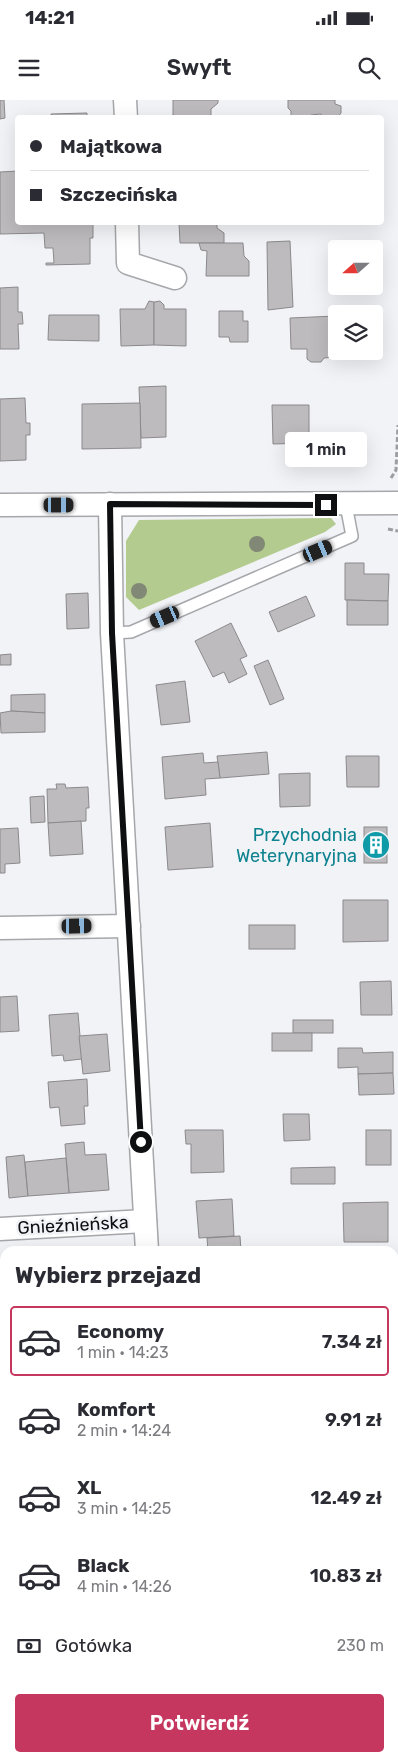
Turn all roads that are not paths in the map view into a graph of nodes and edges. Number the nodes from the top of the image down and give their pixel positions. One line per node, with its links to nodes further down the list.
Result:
1 (125, 100): 2 (street)
2 (126, 115)
3 (128, 225): 4 (street)
4 (175, 278)
5 (398, 503): 8 (street)
6 (110, 504): 7 (street); 8 (street); 9 (street)
7 (0, 505)
8 (346, 505): 9 (lane)
9 (112, 633): 10 (street)
10 (129, 926): 11 (street); 12 (street)
11 (0, 928)
12 (146, 1221): 13 (street, Gnieźnieńska); 14 (street)
13 (0, 1229)
14 (147, 1246)

